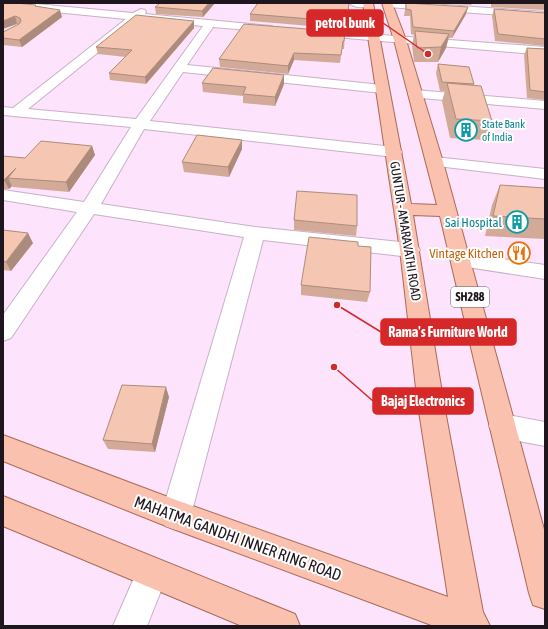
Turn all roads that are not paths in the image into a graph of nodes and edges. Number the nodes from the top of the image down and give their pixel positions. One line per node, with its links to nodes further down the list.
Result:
1 (3, 4): 6 (street)
2 (373, 4): 4 (street); 10 (main road, GUNTUR - AMARAVATHI ROAD); 11 (main road, SH288)
3 (152, 6): 6 (street)
4 (492, 7): 5 (street)
5 (545, 15)
6 (135, 16): 7 (street); 17 (street)
7 (210, 24): 8 (street); 13 (street)
8 (280, 30)
9 (303, 32): 10 (street)
10 (373, 37): 11 (street); 14 (main road, GUNTUR - AMARAVATHI ROAD)
11 (400, 40): 12 (street); 15 (main road, SH288)
12 (545, 51)
13 (178, 68): 14 (street); 18 (street)
14 (382, 89): 19 (main road, GUNTUR - AMARAVATHI ROAD)
15 (415, 94): 16 (street); 20 (main road, SH288)
16 (545, 105)
17 (9, 112): 18 (street)
18 (140, 124): 19 (street); 23 (street)
19 (394, 152): 24 (main road, GUNTUR - AMARAVATHI ROAD)
20 (435, 162): 21 (street); 25 (main road, SH288)
21 (545, 174)
22 (3, 195): 23 (street)
23 (90, 207): 26 (street); 30 (street)
24 (403, 209): 25 (main road); 27 (main road, GUNTUR - AMARAVATHI ROAD)
25 (448, 211): 28 (main road, SH288)
26 (254, 232): 27 (street); 35 (street)
27 (410, 250): 38 (main road, GUNTUR - AMARAVATHI ROAD)
28 (460, 260): 29 (street); 31 (main road, SH288)
29 (545, 272)
30 (3, 332)
31 (502, 426): 32 (street); 37 (main road, SH288)
32 (545, 434)
33 (3, 448): 35 (main road, MAHATMA GANDHI INNER RING ROAD)
34 (3, 511): 36 (main road)
35 (176, 515): 38 (main road, MAHATMA GANDHI INNER RING ROAD)
36 (152, 573): 39 (street); 40 (main road)
37 (545, 593)
38 (470, 625)
39 (130, 626)
40 (283, 626)

